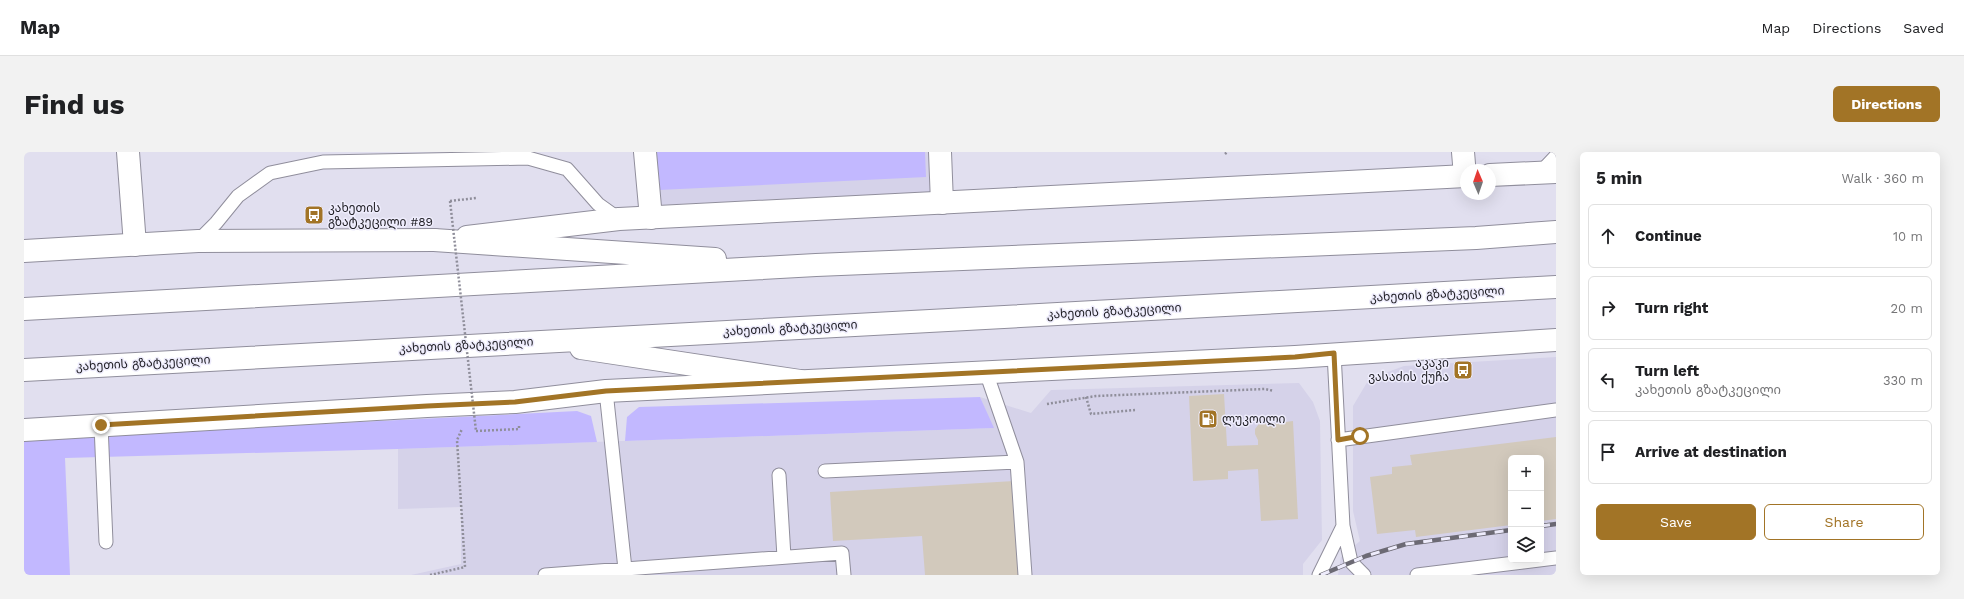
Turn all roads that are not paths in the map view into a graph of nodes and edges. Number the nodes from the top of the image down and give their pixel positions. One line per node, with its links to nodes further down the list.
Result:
1 (128, 152): 16 (main road)
2 (645, 152): 11 (main road)
3 (940, 152): 10 (main road)
4 (1463, 152): 6 (main road)
5 (1556, 156): 7 (lane)
6 (1464, 164)
7 (1548, 172): 8 (main road)
8 (1496, 175)
9 (1460, 176): 10 (main road)
10 (942, 203): 11 (main road)
11 (651, 218): 12 (main road)
12 (619, 219): 14 (main road); 15 (lane)
13 (1556, 232): 18 (main road)
14 (434, 240): 15 (main road); 18 (main road)
15 (198, 241): 16 (main road)
16 (135, 245): 17 (main road)
17 (24, 251)
18 (816, 265): 20 (main road)
19 (1556, 287): 22 (main road, კახეთის გზატკეცილი)
20 (24, 309)
21 (1556, 340): 23 (main road)
22 (535, 341): 24 (main road, კახეთის გზატკეცილი); 26 (main road)
23 (1334, 353): 25 (main road); 31 (lane)
24 (24, 370)
25 (986, 372): 26 (main road); 32 (lane)
26 (800, 381): 27 (main road)
27 (606, 391): 29 (main road); 39 (lane)
28 (1556, 410): 31 (lane)
29 (101, 425): 30 (main road); 36 (lane)
30 (24, 430)
31 (1338, 440): 35 (lane)
32 (1017, 462): 33 (lane); 43 (lane)
33 (825, 471)
34 (778, 475): 37 (lane)
35 (1343, 526): 44 (lane); 45 (lane)
36 (106, 542)
37 (784, 557): 40 (lane); 42 (lane)
38 (1556, 558): 46 (lane)
39 (625, 569): 40 (lane); 41 (lane)
40 (702, 569)
41 (544, 575)
42 (844, 575)
43 (1025, 575)
44 (1319, 575)
45 (1364, 575)
46 (1417, 575)

